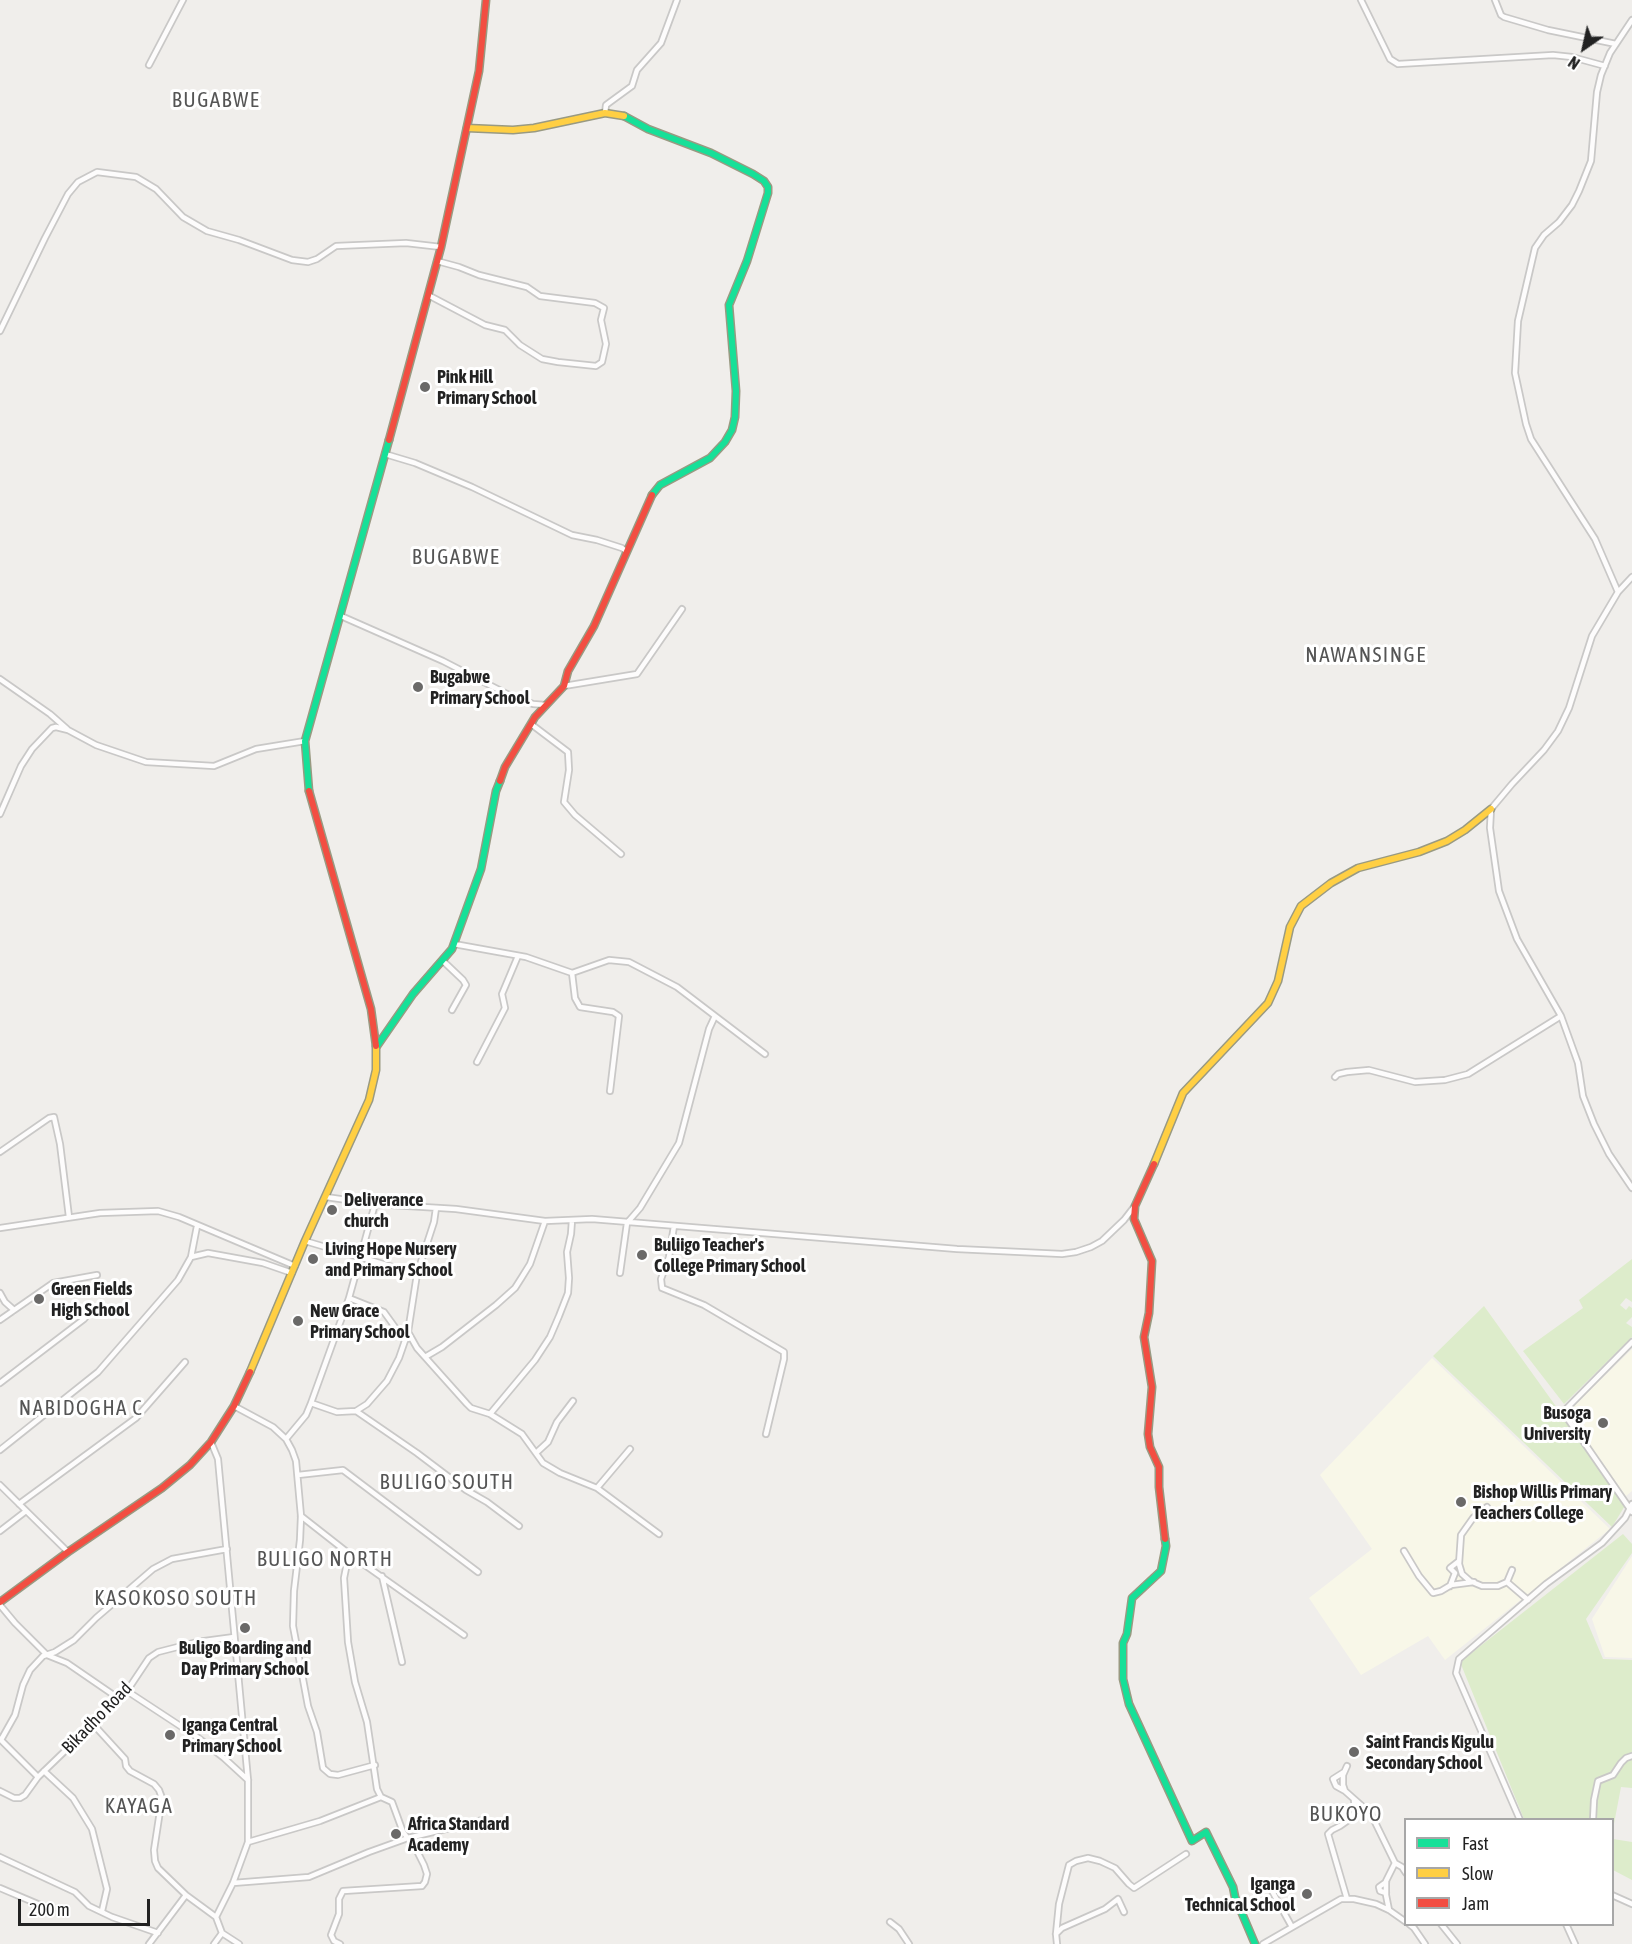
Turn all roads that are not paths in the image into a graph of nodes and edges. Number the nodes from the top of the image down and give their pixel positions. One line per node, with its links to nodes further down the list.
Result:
1 (183, 0): 8 (street)
2 (486, 0): 11 (street)
3 (677, 0): 10 (street)
4 (1361, 0): 9 (street)
5 (1495, 0): 7 (street)
6 (1632, 20): 7 (street)
7 (1616, 44): 9 (street)
8 (149, 65)
9 (1605, 66): 19 (street)
10 (605, 113): 11 (street); 17 (street)
11 (467, 128): 12 (street)
12 (441, 247): 13 (street); 15 (street)
13 (437, 261): 14 (street); 14 (street)
14 (428, 295): 16 (street)
15 (0, 331)
16 (385, 454): 17 (street); 21 (street)
17 (626, 551): 23 (street)
18 (1632, 578): 19 (street)
19 (1618, 592): 30 (street)
20 (682, 609): 23 (street)
21 (341, 616): 24 (street); 27 (street)
22 (0, 679): 26 (street)
23 (564, 686): 24 (street)
24 (546, 705): 25 (street)
25 (531, 724): 32 (street); 33 (street)
26 (68, 730): 27 (street); 29 (street)
27 (305, 741): 40 (street)
28 (0, 793): 29 (street)
29 (7, 794): 31 (street)
30 (1491, 809): 39 (street); 49 (street)
31 (0, 814)
32 (621, 854)
33 (454, 944): 34 (street); 35 (street)
34 (518, 956): 36 (street); 42 (street)
35 (443, 961): 37 (street); 40 (street)
36 (572, 973): 38 (street); 44 (street)
37 (452, 1010)
38 (715, 1016): 41 (street); 54 (street)
39 (1561, 1016): 43 (street); 46 (street)
40 (376, 1047): 47 (street)
41 (765, 1054)
42 (477, 1062)
43 (1335, 1077)
44 (610, 1091)
45 (2, 1148): 51 (street)
46 (1632, 1188)
47 (326, 1197): 48 (street); 58 (street)
48 (375, 1204): 50 (street); 59 (street)
49 (1134, 1206): 56 (street); 165 (street)
50 (436, 1208): 53 (street); 63 (street)
51 (69, 1217): 55 (street); 57 (street)
52 (573, 1220): 53 (street); 54 (street); 80 (street)
53 (545, 1221): 73 (street)
54 (627, 1223): 56 (street); 62 (street)
55 (197, 1226): 60 (street); 61 (street)
56 (674, 1226): 81 (street)
57 (0, 1228)
58 (305, 1241): 59 (street); 61 (street)
59 (361, 1256): 63 (street); 66 (street)
60 (191, 1257): 61 (street); 85 (street)
61 (294, 1269): 78 (street)
62 (620, 1273)
63 (417, 1274): 70 (street)
64 (97, 1275): 68 (street)
65 (0, 1293): 68 (street)
66 (349, 1298): 71 (street); 77 (street)
67 (93, 1308): 75 (street)
68 (14, 1310): 69 (street)
69 (0, 1320)
70 (408, 1332): 71 (street); 73 (street)
71 (405, 1341): 79 (street)
72 (1632, 1342): 94 (street)
73 (425, 1357): 80 (street)
74 (185, 1362): 90 (street)
75 (0, 1383)
76 (573, 1401): 86 (street)
77 (311, 1403): 79 (street); 82 (street)
78 (234, 1406): 82 (street); 83 (street)
79 (356, 1411): 96 (street)
80 (490, 1414): 86 (street)
81 (766, 1434)
82 (286, 1439): 87 (street)
83 (211, 1442): 99 (street); 101 (street)
84 (630, 1449): 89 (street)
85 (0, 1450)
86 (536, 1453): 89 (street)
87 (298, 1476): 95 (street); 105 (street)
88 (0, 1485): 90 (street)
89 (597, 1488): 98 (street)
90 (19, 1504): 93 (street)
91 (1632, 1504): 94 (street)
92 (1486, 1507): 103 (street)
93 (26, 1511): 97 (street); 101 (street)
94 (1631, 1511): 110 (street)
95 (300, 1516): 102 (street); 121 (street)
96 (519, 1526)
97 (0, 1531)
98 (659, 1534)
99 (227, 1549): 113 (street); 114 (street)
100 (1404, 1551): 109 (street)
101 (68, 1552): 111 (street)
102 (352, 1556): 106 (street); 121 (street)
103 (1459, 1561): 107 (street); 109 (street)
104 (1512, 1570): 108 (street)
105 (478, 1572)
106 (382, 1576): 112 (street); 115 (street)
107 (1474, 1582): 108 (street); 109 (street)
108 (1507, 1582): 110 (street)
109 (1450, 1586)
110 (1528, 1600): 129 (street)
111 (0, 1604): 114 (street)
112 (464, 1635)
113 (234, 1637): 116 (street, Bikadho Road); 124 (street)
114 (47, 1654): 117 (street); 119 (street)
115 (402, 1662)
116 (128, 1691): 117 (street, Bikadho Road); 124 (street)
117 (118, 1698): 118 (street, Bikadho Road)
118 (93, 1724): 122 (street, Bikadho Road); 141 (street)
119 (1, 1739): 123 (street)
120 (1632, 1756): 130 (street)
121 (375, 1765): 127 (street)
122 (44, 1771): 123 (street, Bikadho Road); 147 (street)
123 (38, 1776): 125 (street, Bikadho Road)
124 (248, 1780): 133 (street)
125 (0, 1791)
126 (1345, 1791): 126 (street); 128 (street)
127 (381, 1797): 132 (street); 133 (street)
128 (1354, 1800): 136 (street); 143 (street)
129 (1519, 1818)
130 (1593, 1818)
131 (483, 1820): 132 (street)
132 (408, 1838): 138 (street); 162 (street)
133 (248, 1842): 138 (street)
134 (1186, 1854): 158 (street)
135 (0, 1857): 147 (street)
136 (1395, 1863): 137 (street); 146 (street)
137 (1404, 1870)
138 (233, 1883): 149 (street)
139 (0, 1888): 145 (street)
140 (1272, 1891): 152 (street)
141 (186, 1895): 149 (street); 156 (street)
142 (1614, 1896): 144 (street)
143 (1347, 1899): 146 (street); 152 (street)
144 (1632, 1904)
145 (52, 1910)
146 (1389, 1910): 150 (street)
147 (102, 1911): 156 (street)
148 (1124, 1912): 158 (street)
149 (216, 1917): 157 (street)
150 (1404, 1921)
151 (890, 1922): 163 (street)
152 (1292, 1926): 166 (street)
153 (1411, 1926): 167 (street)
154 (1443, 1926): 168 (street)
155 (1567, 1926): 169 (street)
156 (158, 1933): 159 (street)
157 (222, 1933): 160 (street); 161 (street)
158 (1056, 1934): 164 (street)
159 (149, 1944)
160 (214, 1944)
161 (239, 1944)
162 (340, 1944)
163 (909, 1944)
164 (1057, 1944)
165 (1255, 1944)
166 (1263, 1944)
167 (1425, 1944)
168 (1457, 1944)
169 (1575, 1944)

